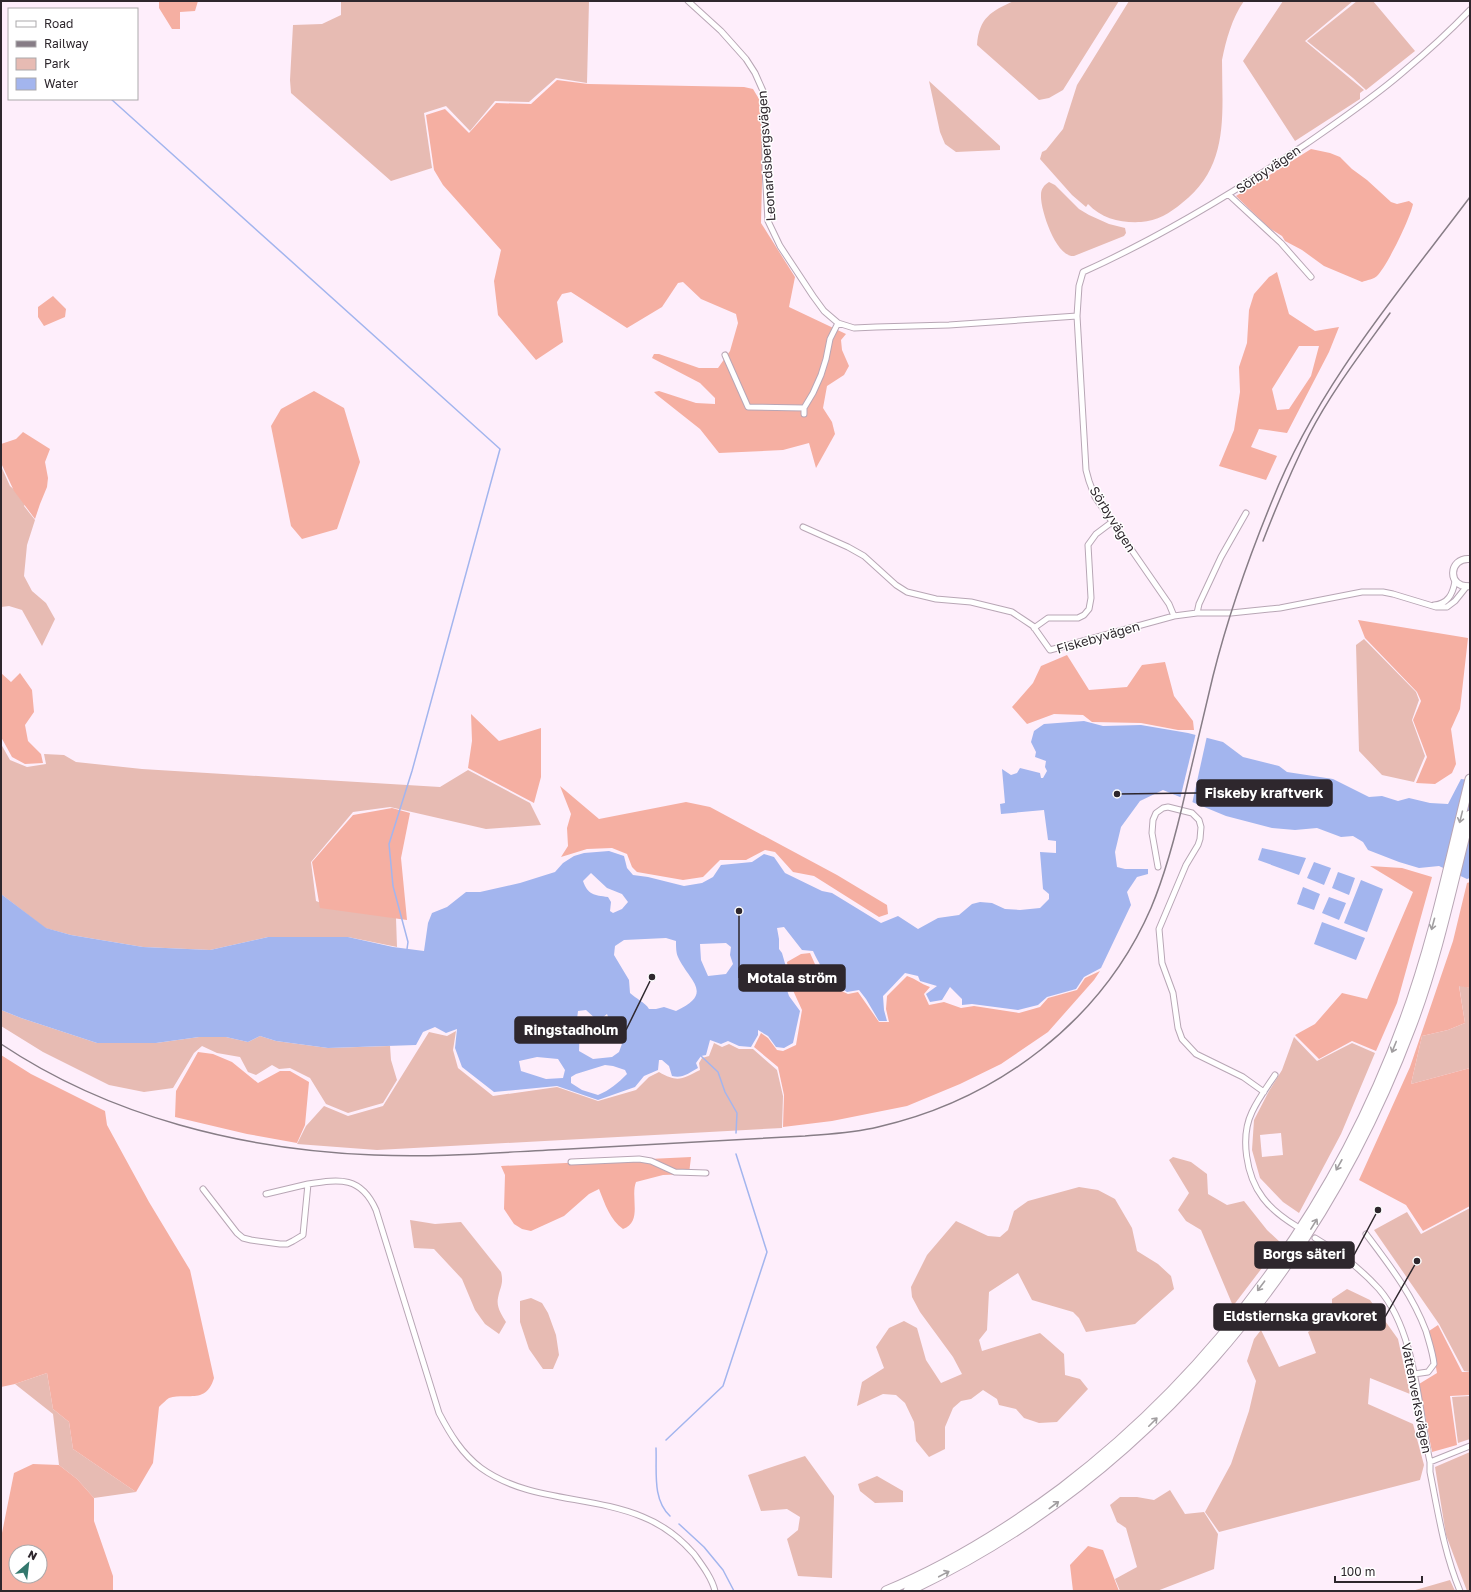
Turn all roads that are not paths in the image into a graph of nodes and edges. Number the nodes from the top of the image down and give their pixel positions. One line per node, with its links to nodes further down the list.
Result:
1 (688, 1): 6 (street, Leonardsbergsvägen)
2 (1470, 10): 3 (street, Sörbyvägen)
3 (1229, 195): 4 (street); 5 (street, Sörbyvägen)
4 (1311, 277)
5 (1074, 316): 6 (street, Leonardsbergsvägen); 11 (street, Sörbyvägen)
6 (838, 323): 8 (street)
7 (725, 355): 8 (street)
8 (804, 408): 9 (street)
9 (804, 414)
10 (1246, 513): 17 (street)
11 (1112, 522): 18 (street, Sörbyvägen); 19 (street)
12 (803, 527): 19 (street, Fiskebyvägen)
13 (1468, 558): 14 (street)
14 (1455, 581): 15 (street); 16 (street, Fiskebyvägen)
15 (1469, 586): 16 (street, Fiskebyvägen)
16 (1427, 604): 17 (street, Fiskebyvägen)
17 (1197, 613): 18 (street, Fiskebyvägen)
18 (1174, 616): 19 (street, Fiskebyvägen)
19 (1034, 628)
20 (1470, 779): 23 (highway, one-way to 23)
21 (1470, 815): 23 (highway)
22 (1158, 867): 25 (street)
23 (1447, 887): 38 (highway, one-way to 38); 39 (highway, one-way to 23)
24 (1275, 1075): 25 (street)
25 (1264, 1092): 31 (street)
26 (571, 1162): 27 (street)
27 (706, 1173)
28 (308, 1184): 29 (street); 30 (street); 37 (street)
29 (203, 1190)
30 (266, 1194)
31 (1296, 1226)
32 (1366, 1234): 34 (street)
33 (1315, 1238): 34 (street, Vattenverksvägen)
34 (1414, 1374): 36 (street, Vattenverksvägen)
35 (1470, 1446): 36 (street)
36 (1430, 1462): 40 (street, Vattenverksvägen)
37 (715, 1591)
38 (886, 1591)
39 (908, 1591)
40 (1460, 1591)

